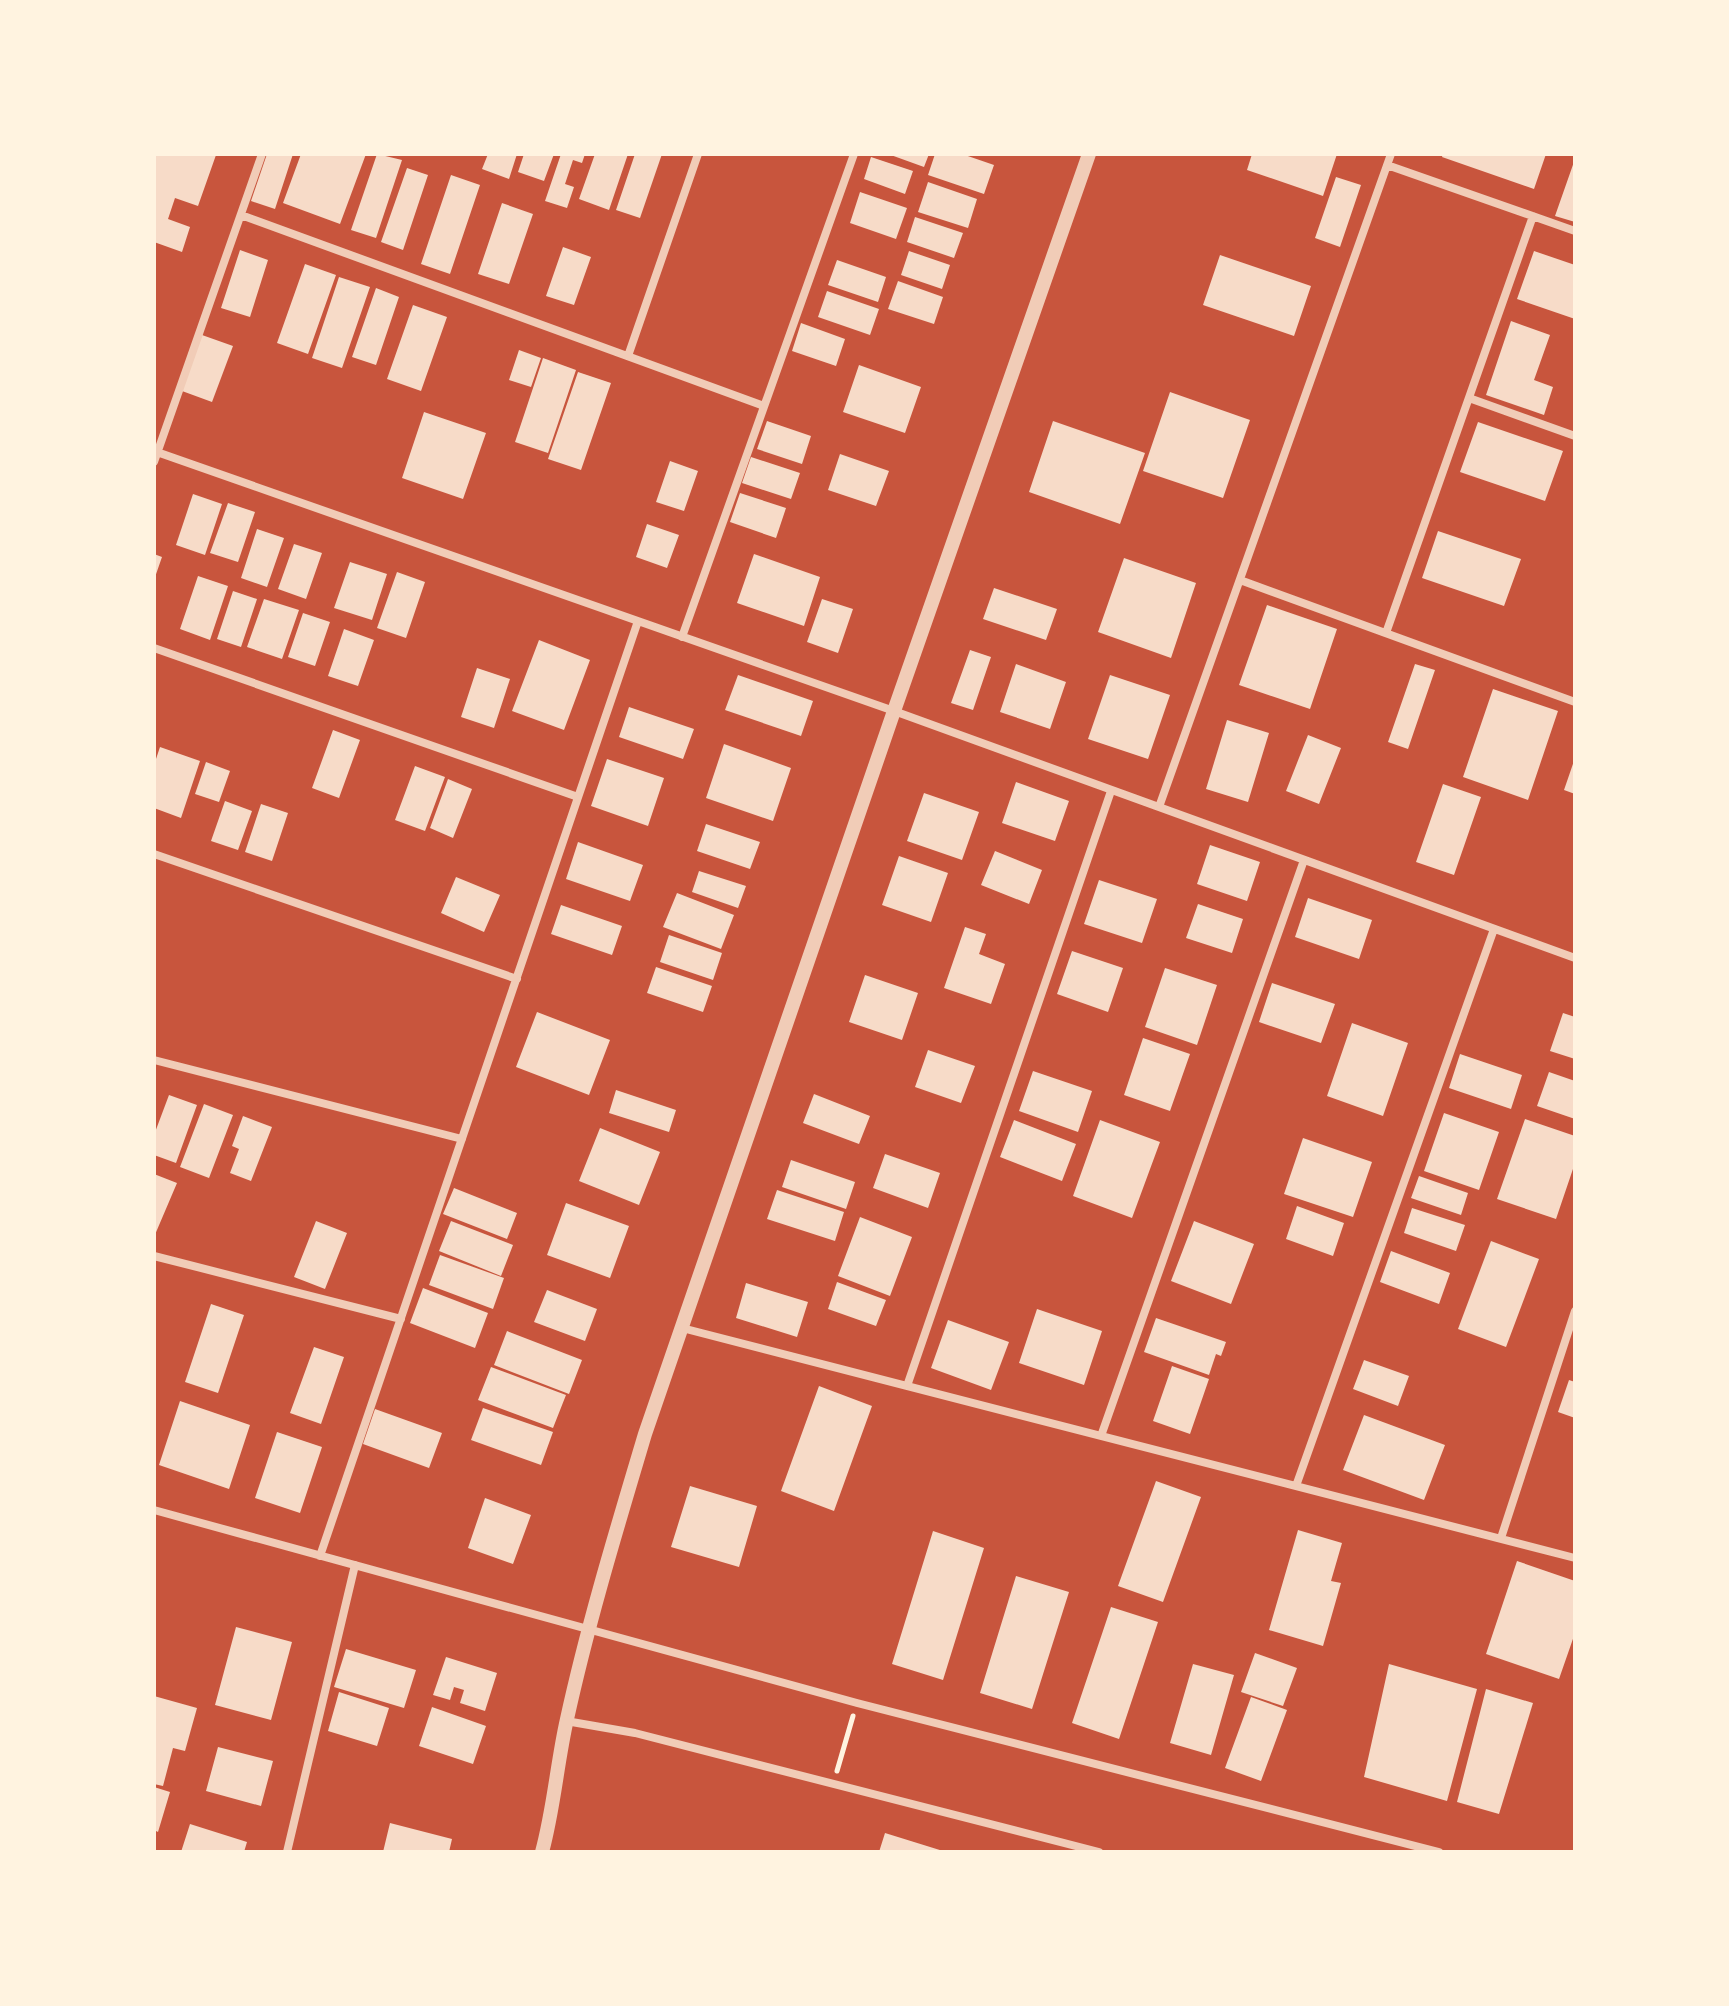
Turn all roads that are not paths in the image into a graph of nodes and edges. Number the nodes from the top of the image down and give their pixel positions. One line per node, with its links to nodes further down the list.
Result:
1 (262, 154): 7 (street)
2 (698, 154): 10 (street)
3 (854, 154): 12 (street)
4 (1089, 154): 22 (street)
5 (1391, 154): 6 (street)
6 (1387, 165): 8 (street); 16 (street)
7 (241, 215): 10 (street); 14 (street)
8 (1533, 216): 9 (street); 11 (street)
9 (1575, 231)
10 (628, 356): 12 (street)
11 (1469, 398): 13 (street); 18 (street)
12 (764, 406): 19 (street)
13 (1575, 436)
14 (156, 452): 15 (street); 17 (street)
15 (154, 462)
16 (1240, 580): 18 (street); 25 (street)
17 (638, 621): 19 (street); 24 (street)
18 (1386, 633): 21 (street)
19 (682, 637): 22 (street)
20 (154, 648): 24 (street)
21 (1575, 702)
22 (894, 711): 23 (street); 36 (street)
23 (1111, 791): 25 (street); 37 (street)
24 (578, 797): 30 (street)
25 (1159, 807): 27 (street)
26 (154, 854): 30 (street)
27 (1304, 860): 28 (street); 38 (street)
28 (1494, 929): 29 (street); 39 (street)
29 (1575, 958)
30 (517, 979): 32 (street)
31 (154, 1060): 32 (street)
32 (462, 1139): 35 (street)
33 (154, 1256): 35 (street)
34 (1575, 1311): 41 (street)
35 (401, 1319): 42 (street)
36 (682, 1328): 37 (street); 45 (street)
37 (907, 1386): 38 (street)
38 (1101, 1436): 39 (street)
39 (1296, 1486): 41 (street)
40 (154, 1512): 42 (street)
41 (1501, 1538): 43 (street)
42 (320, 1556): 44 (street)
43 (1575, 1558)
44 (355, 1565): 45 (street); 47 (street)
45 (589, 1630): 46 (street); 50 (street)
46 (566, 1721): 48 (street); 49 (street)
47 (287, 1852)
48 (542, 1852)
49 (1099, 1852)
50 (1439, 1852)

